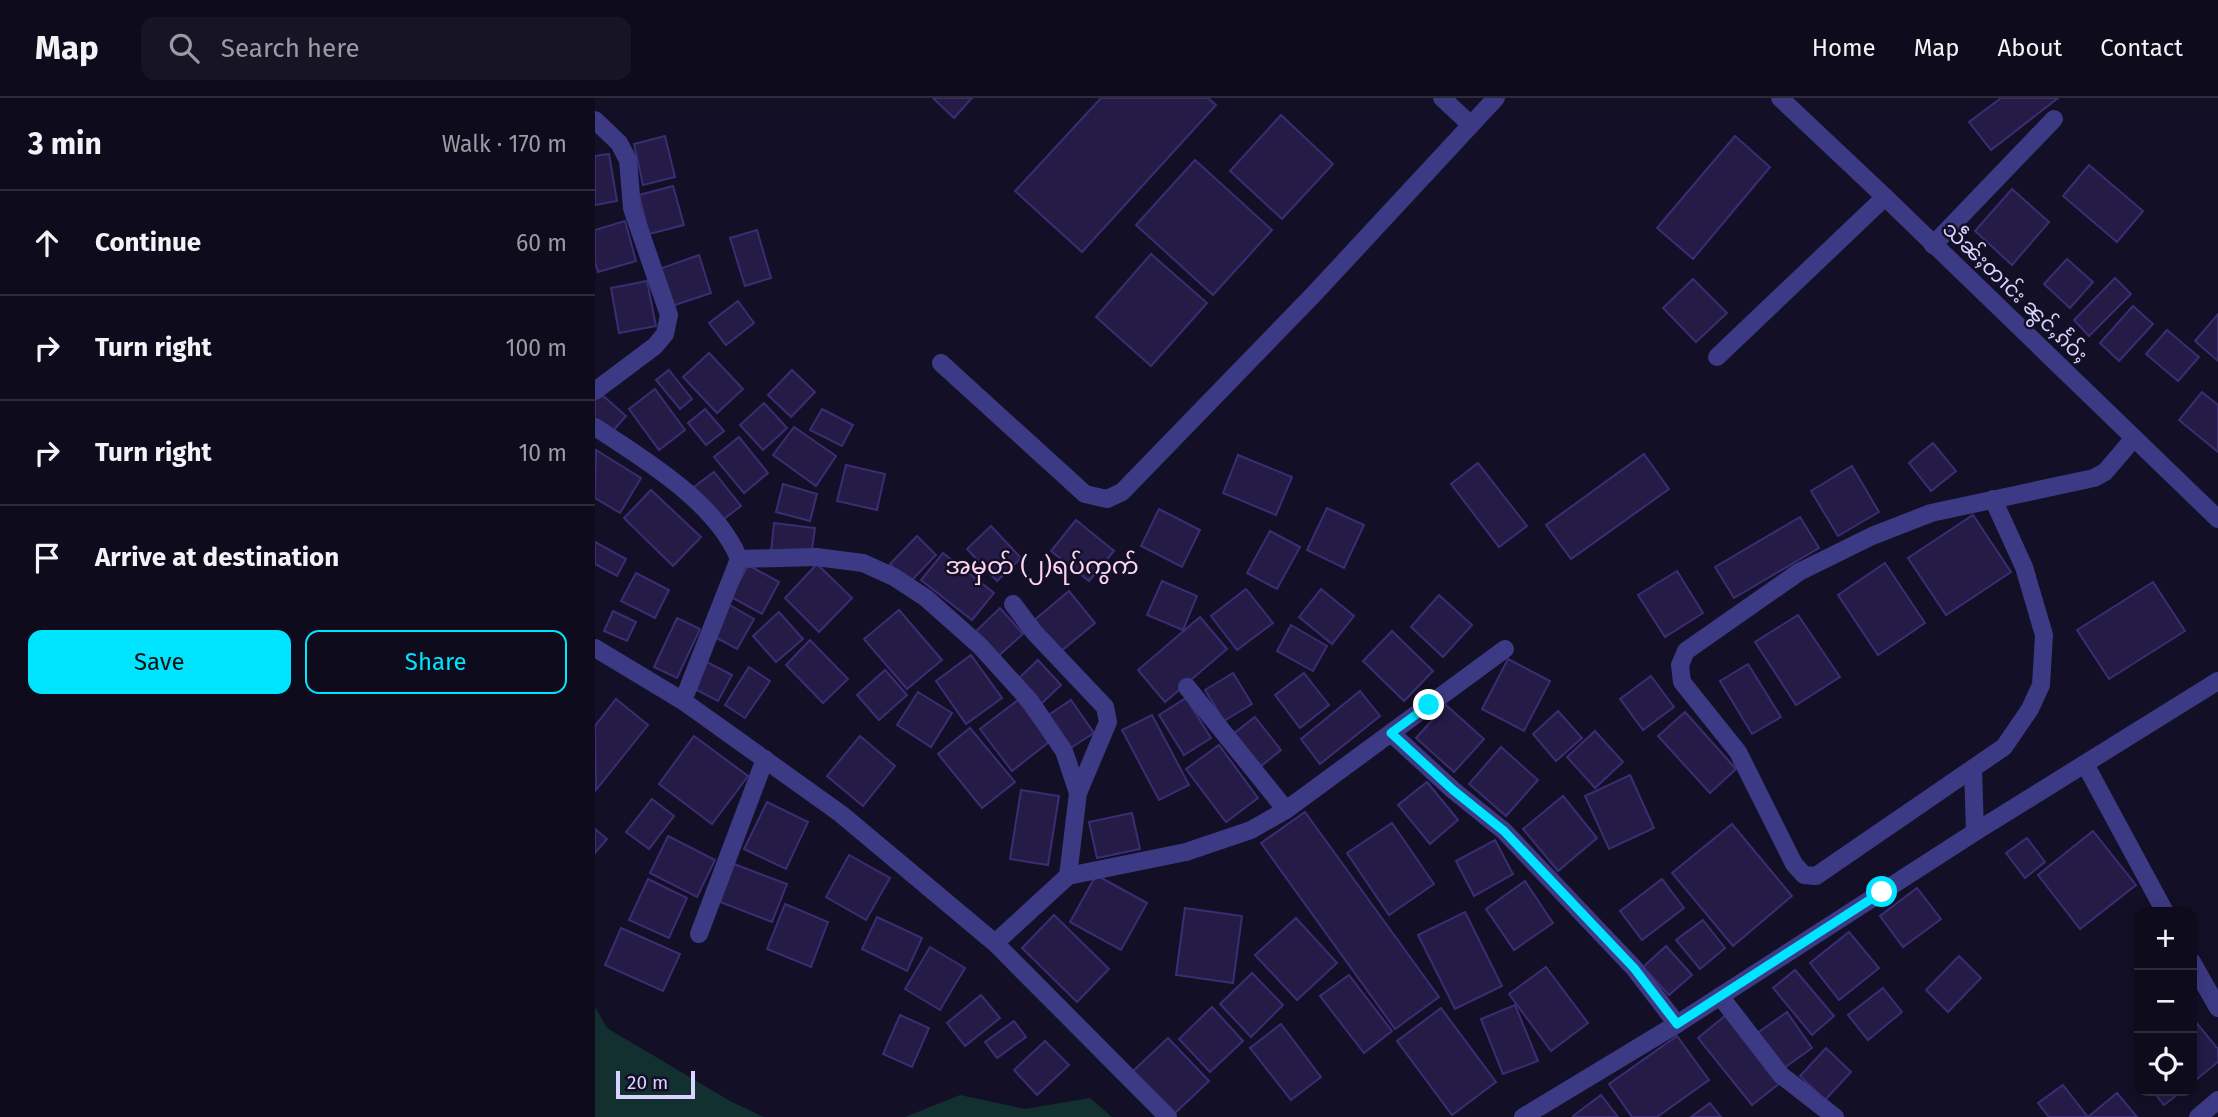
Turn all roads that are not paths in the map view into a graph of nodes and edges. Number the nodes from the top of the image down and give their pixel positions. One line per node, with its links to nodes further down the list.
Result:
1 (1442, 98): 6 (street)
2 (1496, 98): 6 (street)
3 (1780, 98): 7 (street, သဵၼ်ႈတၢင်း ၼွင်ႇၵႅဝ်ႈ)
4 (2054, 119): 8 (street)
5 (595, 120): 11 (street)
6 (1471, 125): 10 (street)
7 (1885, 197): 8 (street, သဵၼ်ႈတၢင်း ၼွင်ႇၵႅဝ်ႈ); 9 (street)
8 (1933, 245): 13 (street, သဵၼ်ႈတၢင်း ၼွင်ႇၵႅဝ်ႈ)
9 (1717, 357)
10 (941, 363)
11 (595, 391)
12 (595, 427): 16 (street)
13 (2134, 438): 14 (street); 15 (street, သဵၼ်ႈတၢင်း ၼွင်ႇၵႅဝ်ႈ)
14 (1993, 499): 26 (street); 26 (street)
15 (2218, 519)
16 (739, 559): 22 (street); 27 (street)
17 (1013, 604): 27 (street)
18 (595, 648): 22 (street)
19 (1505, 649): 23 (street)
20 (2218, 681): 25 (street)
21 (1187, 687): 28 (street)
22 (683, 701): 24 (street)
23 (1391, 733): 28 (street); 37 (street)
24 (765, 758): 32 (street); 33 (street)
25 (2085, 764): 29 (street); 31 (street)
26 (1973, 769): 29 (street)
27 (1079, 793): 30 (street)
28 (1286, 810): 30 (street)
29 (1975, 832): 35 (street)
30 (1068, 876): 33 (street)
31 (2162, 907)
32 (699, 934)
33 (995, 943): 39 (street)
34 (2197, 970): 36 (street)
35 (1720, 996): 37 (street); 41 (street)
36 (2218, 1008)
37 (1677, 1024): 40 (street)
38 (2218, 1100): 42 (street)
39 (1168, 1117)
40 (1523, 1117)
41 (1835, 1117)
42 (2198, 1117)

